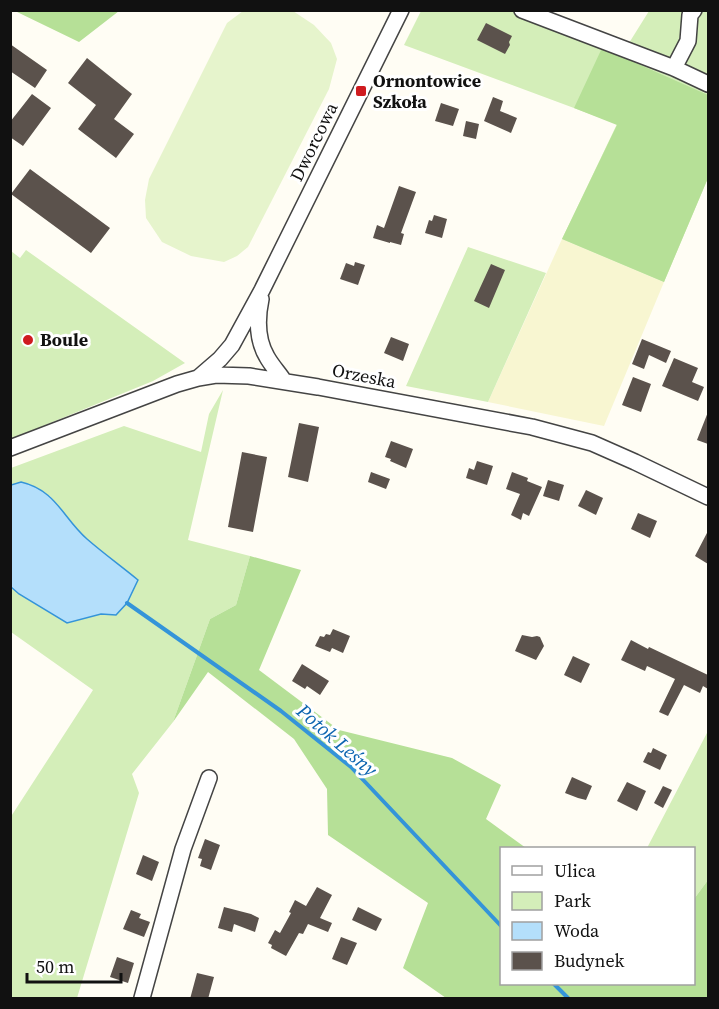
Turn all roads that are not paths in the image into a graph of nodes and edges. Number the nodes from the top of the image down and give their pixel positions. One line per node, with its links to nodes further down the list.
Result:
1 (401, 10): 6 (street, Dworcowa)
2 (522, 10): 4 (street)
3 (694, 10): 4 (street)
4 (674, 68): 5 (street)
5 (708, 84)
6 (262, 290): 7 (street, Dworcowa); 8 (street, Dworcowa)
7 (234, 342): 8 (street); 9 (street); 10 (street, Dworcowa)
8 (262, 344): 9 (street); 11 (street, Dworcowa)
9 (241, 375): 10 (street, Orzeska); 11 (street, Orzeska)
10 (198, 378): 12 (street, Orzeska)
11 (284, 381): 13 (street, Orzeska)
12 (10, 448)
13 (708, 496)
14 (209, 778): 15 (street)
15 (142, 999)

